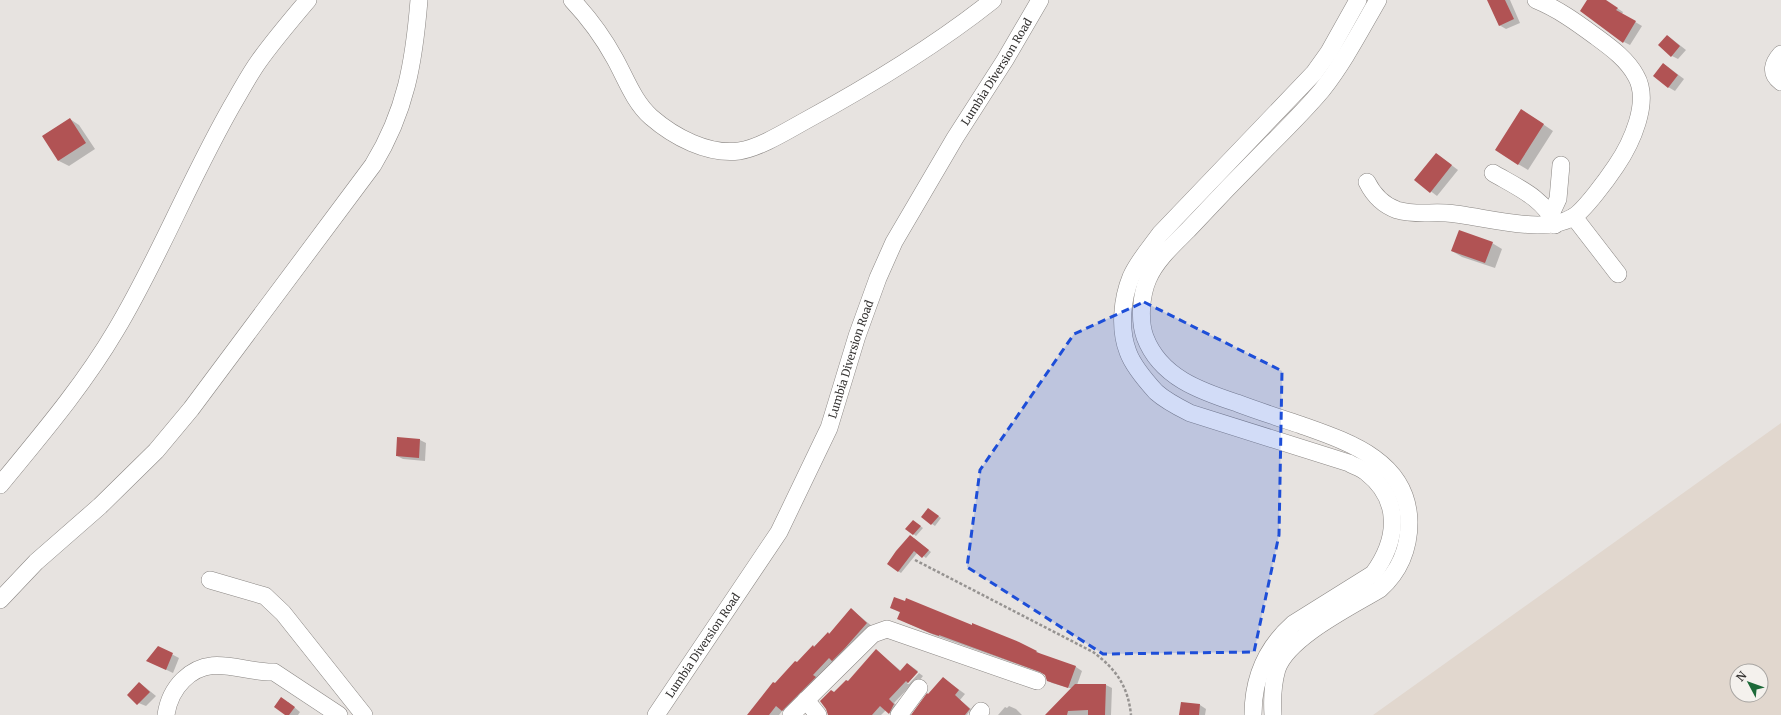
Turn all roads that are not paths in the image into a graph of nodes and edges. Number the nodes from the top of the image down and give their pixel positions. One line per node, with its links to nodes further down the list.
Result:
1 (308, 0): 17 (street)
2 (419, 0): 19 (street)
3 (572, 0): 4 (street)
4 (993, 0)
5 (1040, 0): 26 (street, Lumbia Diversion Road)
6 (1358, 0): 30 (street)
7 (1378, 0): 31 (street)
8 (1536, 0): 14 (street)
9 (1781, 54): 10 (street)
10 (1781, 82)
11 (1562, 165): 15 (street)
12 (1492, 173): 15 (street)
13 (1367, 182): 15 (street)
14 (1574, 217): 15 (street); 16 (street)
15 (1553, 220)
16 (1618, 274)
17 (0, 485)
18 (210, 580): 25 (street)
19 (0, 600)
20 (1037, 681): 22 (street)
21 (919, 688): 29 (street)
22 (806, 700): 27 (street); 28 (street)
23 (166, 715): 24 (street)
24 (339, 715)
25 (364, 715)
26 (656, 715)
27 (791, 715)
28 (818, 715)
29 (899, 715)
30 (1253, 715)
31 (1273, 715)

